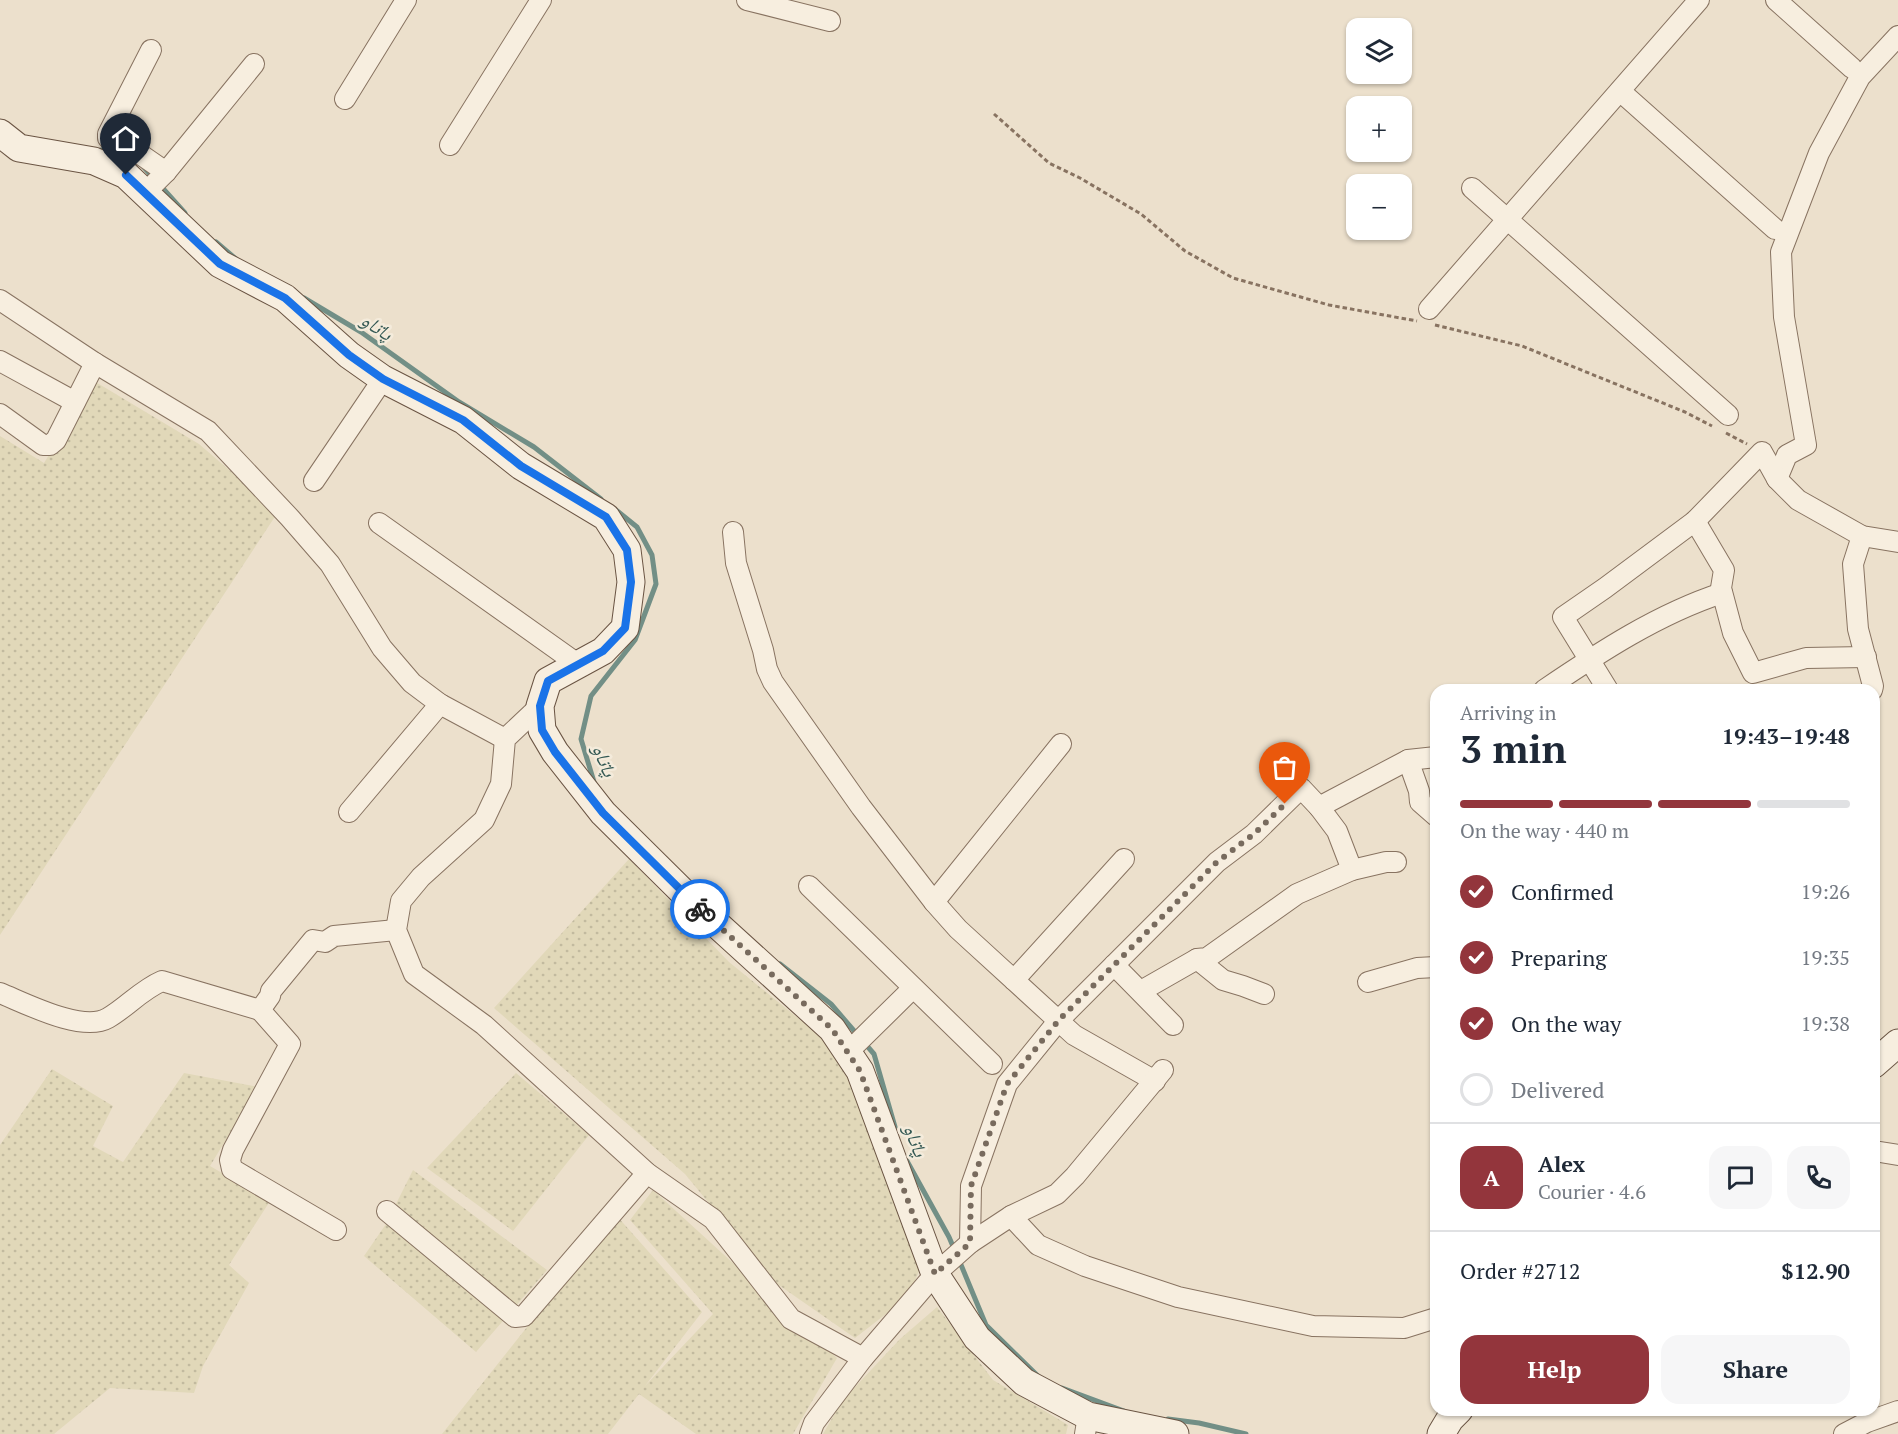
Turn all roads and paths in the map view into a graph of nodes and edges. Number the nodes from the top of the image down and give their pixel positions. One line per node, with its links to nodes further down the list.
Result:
1 (406, 0): 13 (street)
2 (541, 0): 16 (street)
3 (747, 0): 6 (street)
4 (1699, 0): 12 (street)
5 (1776, 0): 11 (street)
6 (768, 3): 7 (street)
7 (830, 21)
8 (1898, 36): 31 (street)
9 (151, 50): 17 (street)
10 (254, 64): 17 (street)
11 (1852, 68)
12 (1620, 91): 20 (street); 21 (street)
13 (345, 99)
14 (994, 114): 29 (path)
15 (0, 134): 19 (street)
16 (450, 145)
17 (166, 171): 19 (street)
18 (1472, 188): 20 (street)
19 (146, 192): 26 (street)
20 (1507, 220): 23 (street); 29 (street)
21 (1775, 229)
22 (0, 300): 25 (street)
23 (1429, 309)
24 (0, 361): 27 (street)
25 (95, 363): 27 (street); 45 (street)
26 (383, 379): 32 (street); 41 (street)
27 (75, 402): 28 (street)
28 (0, 416)
29 (1722, 425): 30 (path)
30 (1762, 452): 31 (street); 33 (street)
31 (1777, 479): 36 (street)
32 (314, 481)
33 (1695, 521): 38 (street); 40 (street)
34 (379, 523): 41 (street)
35 (733, 532): 58 (street)
36 (1862, 536): 37 (street); 39 (street)
37 (1898, 542)
38 (1722, 593): 39 (street); 40 (street)
39 (1866, 657): 44 (street)
40 (1588, 660): 42 (street); 43 (street)
41 (579, 665): 46 (street)
42 (1553, 684)
43 (1604, 684)
44 (1872, 684)
45 (440, 704): 47 (street); 53 (street)
46 (540, 706): 47 (street); 73 (street)
47 (505, 739): 59 (street)
48 (1061, 744): 58 (street)
49 (1430, 758): 50 (street)
50 (1408, 760): 51 (street); 52 (street)
51 (1320, 807): 56 (street); 61 (street)
52 (1430, 811)
53 (349, 812)
54 (1124, 859): 63 (street)
55 (1396, 862): 56 (street)
56 (1352, 870): 60 (street)
57 (808, 886): 65 (street)
58 (934, 902): 63 (street)
59 (396, 930): 69 (street); 78 (street)
60 (1197, 959): 66 (street); 68 (street)
61 (1114, 965): 66 (street); 70 (street)
62 (1430, 968): 64 (street)
63 (1014, 980): 70 (street)
64 (1368, 982)
65 (913, 988): 73 (street); 75 (street)
66 (1141, 992): 71 (street)
67 (0, 993): 69 (street)
68 (1264, 994)
69 (260, 1010): 81 (street)
70 (1059, 1020): 80 (street); 82 (street)
71 (1173, 1024)
72 (1898, 1043): 74 (street)
73 (847, 1053): 83 (street)
74 (1880, 1059)
75 (992, 1064)
76 (1880, 1152): 77 (street)
77 (1898, 1155)
78 (647, 1173): 79 (street); 85 (street)
79 (387, 1211)
80 (1011, 1215): 82 (street); 84 (street)
81 (336, 1230)
82 (970, 1243): 83 (street)
83 (935, 1274): 85 (street); 88 (street)
84 (1430, 1320)
85 (863, 1358): 89 (street)
86 (1898, 1411): 92 (street)
87 (1453, 1416): 91 (street)
88 (1087, 1425): 90 (street)
89 (810, 1434)
90 (1175, 1434)
91 (1441, 1434)
92 (1844, 1434)

